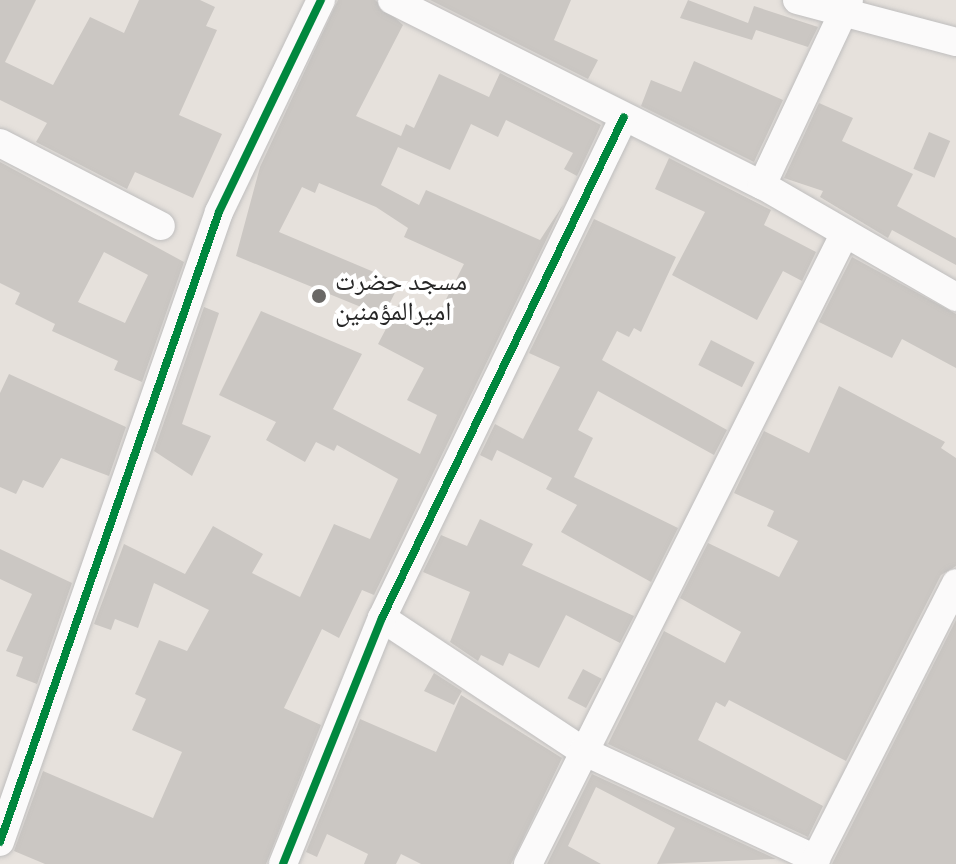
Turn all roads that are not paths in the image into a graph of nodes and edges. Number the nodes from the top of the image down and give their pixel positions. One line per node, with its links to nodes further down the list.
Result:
1 (321, 0): 15 (street)
2 (392, 0): 6 (street)
3 (797, 0): 4 (street)
4 (847, 6): 5 (street); 8 (street)
5 (956, 42)
6 (624, 117): 8 (street); 13 (street)
7 (0, 143): 9 (street)
8 (762, 185): 10 (street)
9 (161, 226)
10 (845, 233): 11 (street); 14 (street)
11 (956, 297)
12 (956, 583): 16 (street)
13 (382, 618): 14 (street); 17 (street)
14 (583, 751): 16 (street); 18 (street)
15 (0, 842)
16 (814, 861)
17 (283, 864)
18 (528, 864)

